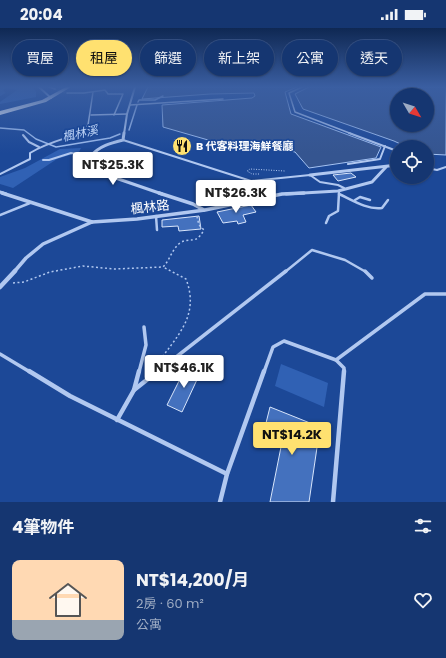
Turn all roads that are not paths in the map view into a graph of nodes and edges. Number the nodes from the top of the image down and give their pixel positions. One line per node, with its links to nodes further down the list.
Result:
1 (12, 109): 6 (main road)
2 (92, 109): 8 (lane)
3 (117, 109): 9 (lane)
4 (129, 109): 7 (street)
5 (294, 109): 12 (lane)
6 (0, 111)
7 (127, 114): 9 (lane); 11 (street)
8 (91, 115): 9 (lane); 13 (lane)
9 (114, 115)
10 (24, 135): 13 (lane)
11 (123, 140): 15 (street); 23 (lane)
12 (386, 146): 14 (lane); 17 (lane)
13 (39, 147): 22 (lane)
14 (390, 148)
15 (91, 156): 16 (lane); 33 (street)
16 (43, 160)
17 (348, 164)
18 (390, 165): 19 (street)
19 (386, 166): 23 (street); 24 (street, 楓林路)
20 (446, 167): 21 (lane)
21 (434, 169)
22 (0, 174)
23 (310, 175): 24 (lane)
24 (344, 188): 28 (street, 楓林路)
25 (209, 190): 27 (lane)
26 (0, 192): 32 (street)
27 (237, 193)
28 (339, 193): 29 (lane); 33 (street, 楓林路); 37 (lane)
29 (355, 200): 30 (lane); 31 (lane)
30 (370, 200)
31 (388, 200)
32 (30, 203): 34 (lane); 36 (street)
33 (205, 210): 35 (street, 楓林路)
34 (0, 215)
35 (156, 216): 36 (street, 楓林路); 38 (lane)
36 (92, 222): 40 (street, 楓林路)
37 (326, 223)
38 (156, 230)
39 (372, 278): 45 (lane)
40 (1, 286)
41 (446, 294): 44 (lane)
42 (144, 327): 45 (lane)
43 (0, 354): 46 (lane)
44 (336, 360): 47 (lane); 49 (lane)
45 (134, 390): 46 (lane)
46 (117, 420): 47 (lane)
47 (227, 474): 48 (lane)
48 (220, 502)
49 (333, 502)

